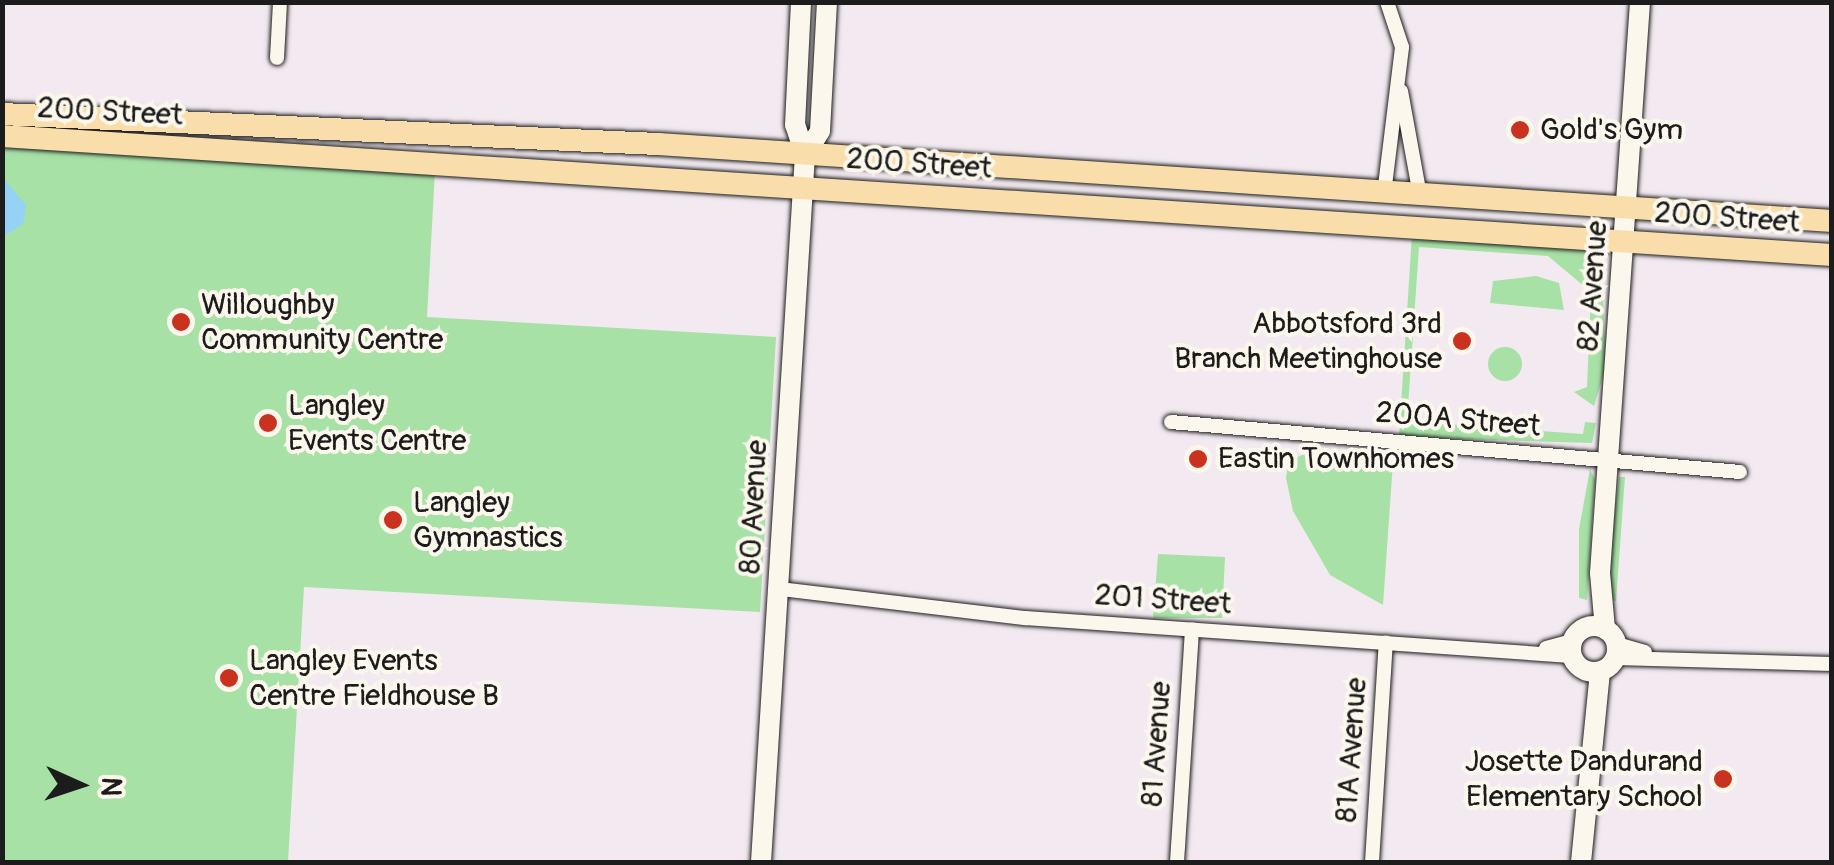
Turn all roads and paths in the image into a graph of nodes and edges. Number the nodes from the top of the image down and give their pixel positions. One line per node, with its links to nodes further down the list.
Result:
1 (280, 2): 6 (street)
2 (801, 2): 10 (main road, 80 Avenue)
3 (827, 2): 10 (main road, 80 Avenue)
4 (1387, 2): 7 (street)
5 (1640, 2): 14 (main road, 82 Avenue)
6 (277, 58)
7 (1400, 91): 12 (street); 13 (street)
8 (2, 114): 10 (main road, 200 Street)
9 (2, 136): 11 (main road, 200 Street)
10 (804, 155): 11 (main road, 80 Avenue); 12 (main road, 200 Street)
11 (802, 186): 16 (main road, 200 Street); 21 (main road, 80 Avenue)
12 (1384, 194): 13 (main road, 200 Street)
13 (1420, 196): 14 (main road, 200 Street)
14 (1628, 207): 15 (main road, 200 Street); 16 (main road, 82 Avenue)
15 (1832, 221)
16 (1626, 242): 17 (main road, 200 Street); 19 (main road, 82 Avenue)
17 (1832, 256)
18 (1170, 422): 19 (street, 200A Street)
19 (1608, 459): 20 (street, 200A Street); 24 (main road, 82 Avenue)
20 (1740, 472)
21 (780, 589): 22 (street, 201 Street); 26 (main road, 80 Avenue)
22 (1192, 629): 23 (street, 201 Street); 27 (street, 81 Avenue)
23 (1386, 642): 24 (street, 201 Street); 28 (street, 81A Avenue)
24 (1594, 650): 25 (street, 201 Street); 29 (main road, 82 Avenue)
25 (1832, 664)
26 (761, 862)
27 (1177, 862)
28 (1372, 862)
29 (1581, 862)

